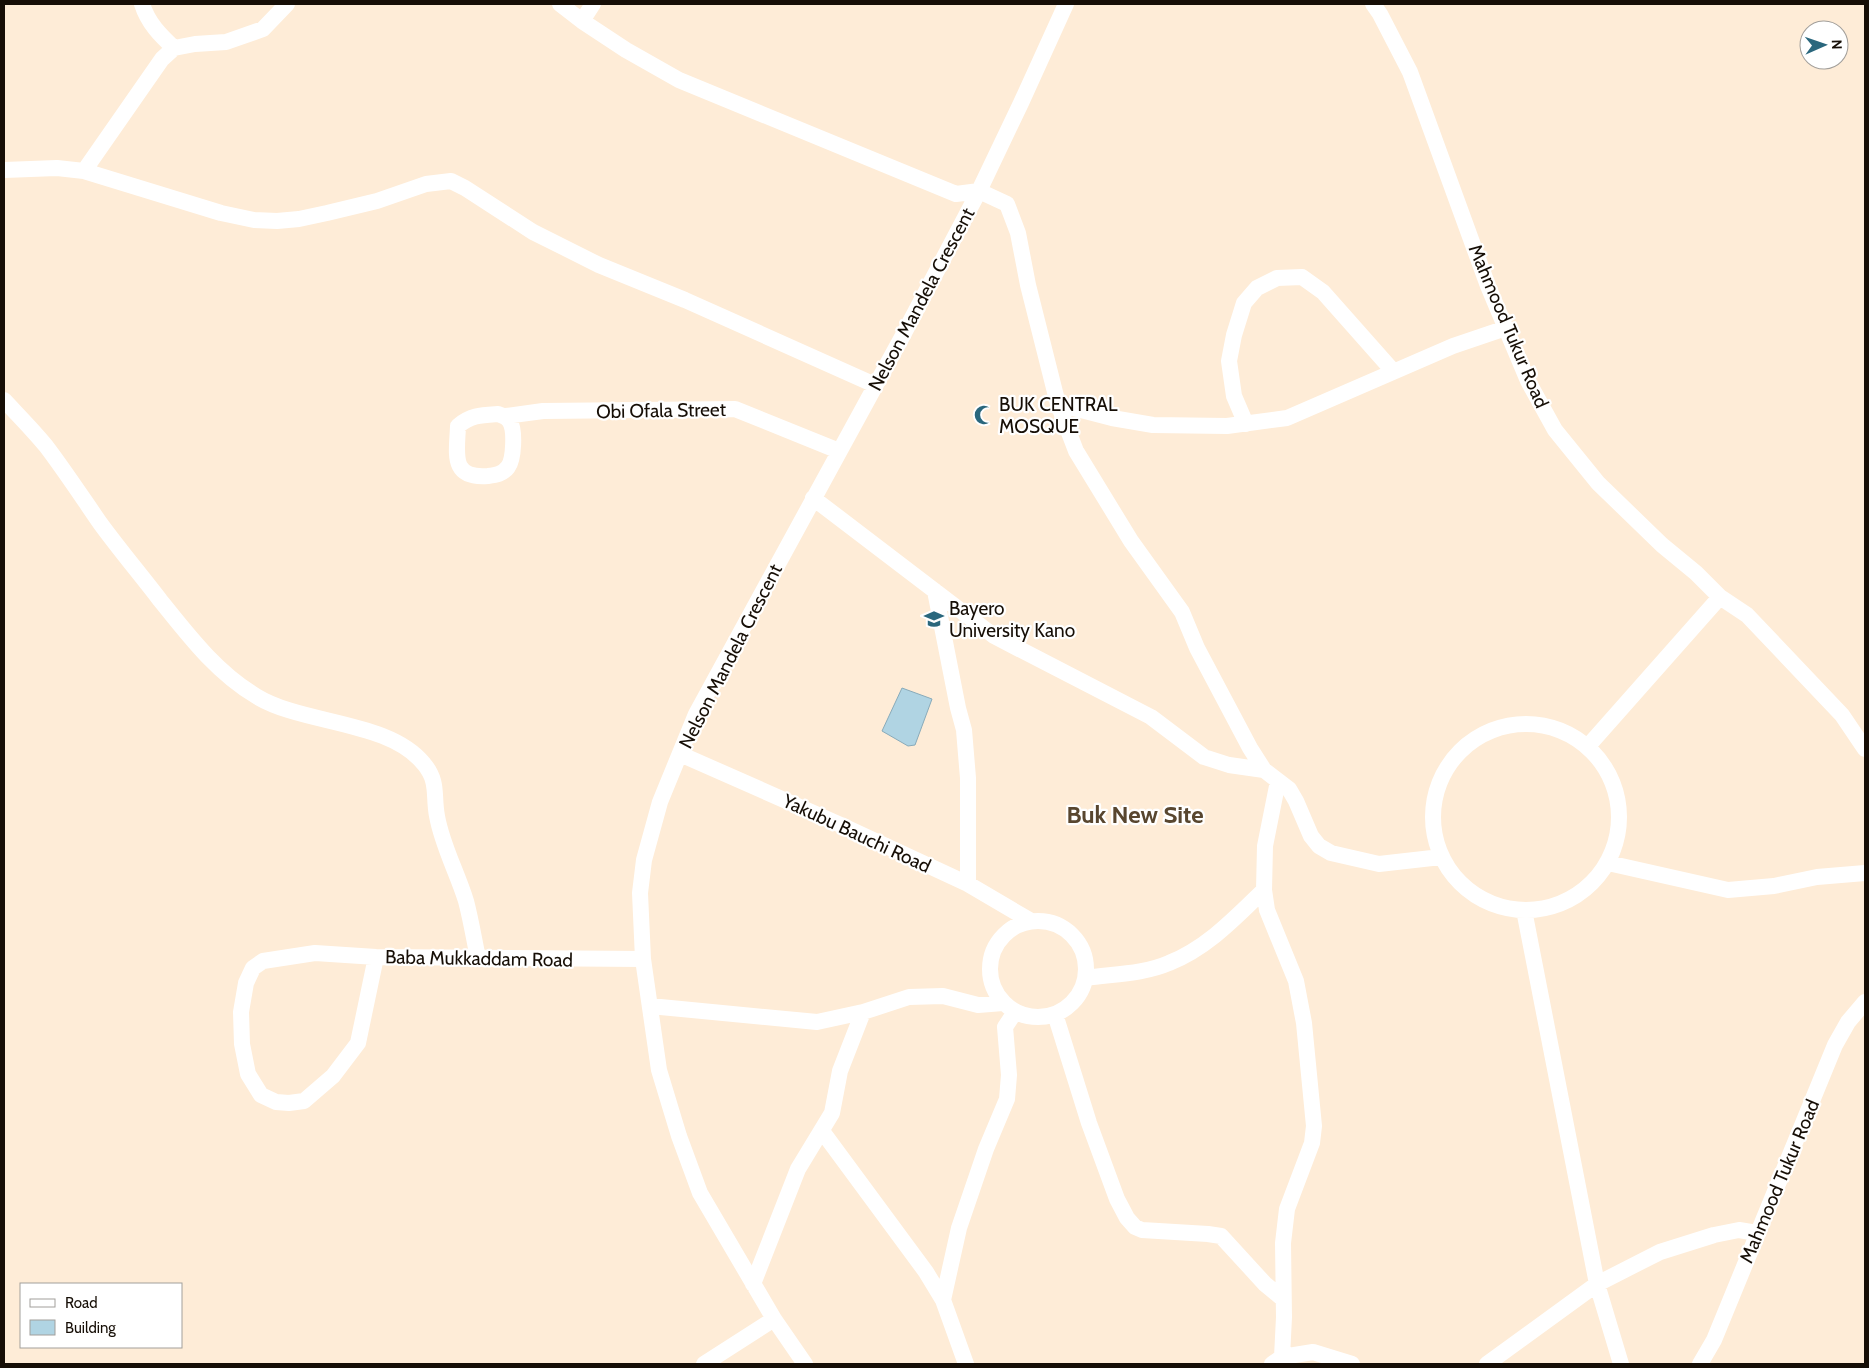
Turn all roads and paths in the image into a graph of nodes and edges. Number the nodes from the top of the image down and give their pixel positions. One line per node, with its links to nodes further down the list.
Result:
1 (142, 4): 8 (street)
2 (287, 4): 8 (street)
3 (560, 4): 7 (street)
4 (593, 4): 7 (street)
5 (1066, 4): 11 (street, Nelson Mandela Crescent)
6 (1373, 4): 12 (street, Mahmood Tukur Road)
7 (582, 21): 11 (street)
8 (174, 48): 10 (street)
9 (4, 170): 10 (street)
10 (84, 171): 14 (street)
11 (979, 191): 14 (street, Nelson Mandela Crescent); 16 (street)
12 (1506, 328): 13 (street); 22 (street, Mahmood Tukur Road)
13 (1394, 370): 18 (street); 18 (street)
14 (875, 385): 19 (street, Nelson Mandela Crescent)
15 (4, 400): 36 (street)
16 (1058, 404): 18 (street); 26 (street)
17 (506, 416): 19 (street, Obi Ofala Street)
18 (1246, 424)
19 (839, 451): 20 (street, Nelson Mandela Crescent)
20 (813, 498): 21 (street); 25 (street, Nelson Mandela Crescent)
21 (936, 591): 26 (street); 31 (street)
22 (1720, 597): 23 (street); 24 (street, Mahmood Tukur Road)
23 (1589, 745): 28 (street); 29 (street)
24 (1865, 749)
25 (680, 754): 31 (street, Yakubu Bauchi Road); 37 (street, Nelson Mandela Crescent)
26 (1264, 770): 27 (street)
27 (1278, 781): 28 (street); 32 (street)
28 (1441, 857): 33 (street)
29 (1608, 863): 30 (street); 33 (street)
30 (1865, 873)
31 (968, 884): 34 (street, Yakubu Bauchi Road)
32 (1264, 890): 38 (street); 48 (street)
33 (1524, 910): 47 (street)
34 (1031, 920): 38 (street); 41 (street)
35 (376, 957): 35 (street, Baba Mukkaddam Road); 36 (street, Baba Mukkaddam Road)
36 (478, 958): 37 (street, Baba Mukkaddam Road)
37 (643, 959): 40 (street, Nelson Mandela Crescent)
38 (1086, 978): 43 (street)
39 (1865, 1002): 45 (street, Mahmood Tukur Road)
40 (650, 1006): 42 (street); 46 (street, Nelson Mandela Crescent)
41 (1009, 1008): 42 (street); 43 (street); 49 (street)
42 (863, 1012): 44 (street)
43 (1055, 1014): 48 (street)
44 (822, 1131): 46 (street); 49 (street)
45 (1757, 1233): 47 (street); 58 (street, Mahmood Tukur Road)
46 (753, 1284): 50 (street, Nelson Mandela Crescent)
47 (1597, 1284): 56 (street); 57 (street)
48 (1283, 1299): 51 (street)
49 (943, 1300): 54 (street)
50 (774, 1319): 52 (street); 53 (street, Nelson Mandela Crescent)
51 (1276, 1361): 55 (street)
52 (704, 1364)
53 (805, 1364)
54 (966, 1364)
55 (1352, 1364)
56 (1488, 1364)
57 (1621, 1364)
58 (1700, 1364)

